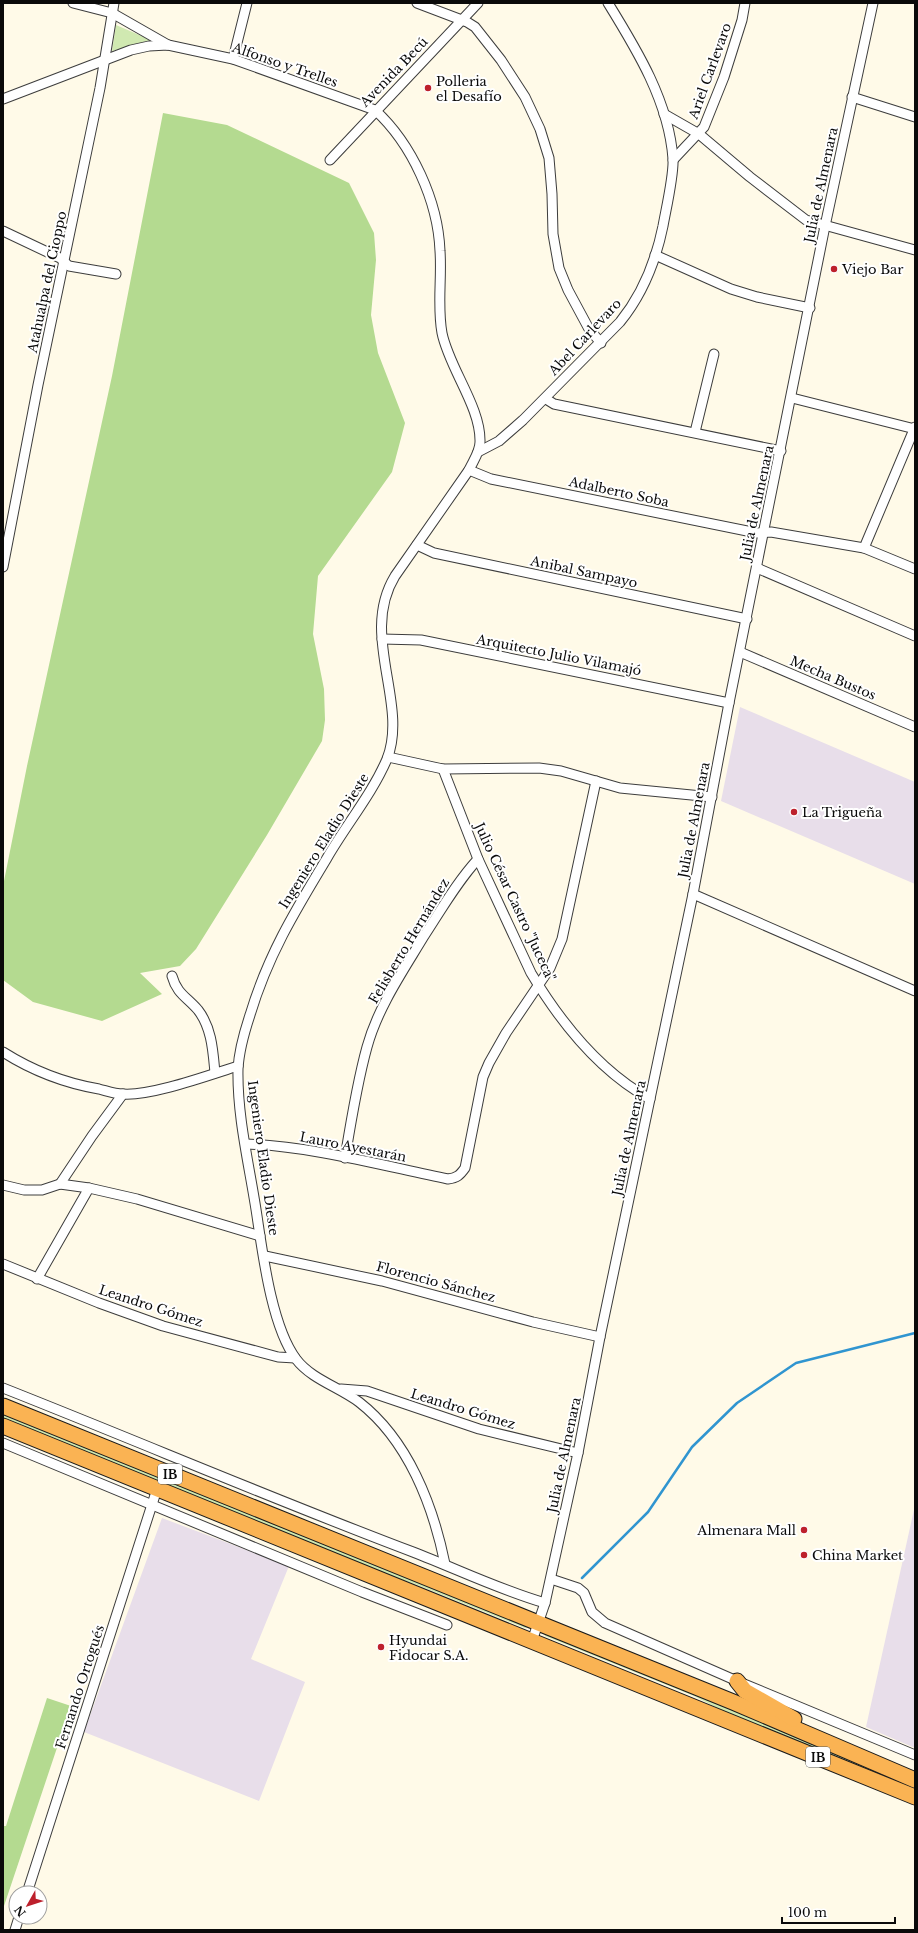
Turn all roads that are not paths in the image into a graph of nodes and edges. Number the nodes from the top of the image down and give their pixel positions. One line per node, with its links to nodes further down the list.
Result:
1 (73, 3): 10 (street)
2 (107, 3): 10 (street)
3 (114, 3): 10 (street, Atahualpa del Cioppo)
4 (247, 3): 14 (street)
5 (417, 3): 11 (street)
6 (478, 3): 11 (street, Avenida Becú)
7 (608, 3): 18 (street)
8 (746, 3): 20 (street, Ariel Carlevaro)
9 (873, 3): 15 (street, Julia de Almenara)
10 (112, 14): 12 (street); 13 (street, Atahualpa del Cioppo)
11 (462, 20): 17 (street, Avenida Becú); 30 (street)
12 (168, 45): 13 (street, Alfonso y Trelles); 14 (street, Alfonso y Trelles)
13 (106, 59): 16 (street, Alfonso y Trelles); 27 (street, Atahualpa del Cioppo)
14 (233, 59): 17 (street, Alfonso y Trelles)
15 (852, 97): 19 (street); 23 (street, Julia de Almenara)
16 (3, 99)
17 (375, 110): 21 (street, Avenida Becú); 37 (street, Ingeniero Eladio Dieste)
18 (664, 114): 20 (street); 22 (street)
19 (915, 117)
20 (699, 134): 22 (street, Ariel Carlevaro); 23 (street)
21 (330, 160)
22 (673, 160): 26 (street, Abel Carlevaro)
23 (825, 226): 25 (street); 29 (street, Julia de Almenara)
24 (3, 231): 27 (street)
25 (915, 250)
26 (656, 255): 29 (street); 30 (street, Abel Carlevaro)
27 (65, 262): 28 (street); 42 (street, Atahualpa del Cioppo)
28 (116, 274)
29 (810, 308): 33 (street, Julia de Almenara)
30 (601, 343): 32 (street, Abel Carlevaro)
31 (714, 354): 35 (street)
32 (546, 398): 35 (street); 37 (street, Abel Carlevaro)
33 (792, 398): 34 (street); 36 (street, Julia de Almenara)
34 (915, 428): 41 (street)
35 (695, 432): 36 (street)
36 (781, 451): 39 (street, Julia de Almenara)
37 (478, 452): 38 (street, Ingeniero Eladio Dieste)
38 (469, 470): 39 (street, Adalberto Soba); 40 (street, Ingeniero Eladio Dieste)
39 (765, 532): 41 (street, Adalberto Soba); 43 (street, Julia de Almenara)
40 (417, 545): 45 (street, Anibal Sampayo); 47 (street, Ingeniero Eladio Dieste)
41 (864, 548): 44 (street, Adalberto Soba)
42 (3, 567)
43 (757, 568): 45 (street, Julia de Almenara); 46 (street)
44 (915, 569)
45 (747, 619): 48 (street, Julia de Almenara)
46 (915, 636)
47 (382, 639): 49 (street, Arquitecto Julio Vilamajó); 51 (street, Ingeniero Eladio Dieste)
48 (740, 652): 49 (street, Julia de Almenara); 50 (street, Mecha Bustos)
49 (729, 702): 54 (street, Julia de Almenara)
50 (915, 727)
51 (388, 757): 52 (street); 61 (street, Ingeniero Eladio Dieste)
52 (442, 769): 53 (street); 55 (street, Julio César Castro "Juceca")
53 (596, 781): 54 (street); 58 (street)
54 (712, 797): 56 (street, Julia de Almenara)
55 (478, 859): 58 (street, Julio César Castro "Juceca"); 66 (street, Felisberto Hernández)
56 (693, 894): 59 (street); 64 (street, Julia de Almenara)
57 (172, 976): 62 (street)
58 (539, 986): 64 (street, Julio César Castro "Juceca"); 66 (street, Lauro Ayestarán)
59 (915, 990)
60 (3, 1052): 63 (street)
61 (238, 1066): 62 (street); 65 (street, Ingeniero Eladio Dieste)
62 (215, 1073): 63 (street)
63 (123, 1094): 67 (street)
64 (650, 1099): 74 (street, Julia de Almenara)
65 (246, 1144): 66 (street, Lauro Ayestarán); 70 (street, Ingeniero Eladio Dieste)
66 (344, 1158)
67 (60, 1184): 68 (street); 69 (street)
68 (3, 1185)
69 (89, 1188): 70 (street); 73 (street)
70 (260, 1236): 71 (street, Ingeniero Eladio Dieste)
71 (265, 1256): 74 (street, Florencio Sánchez); 75 (street, Ingeniero Eladio Dieste)
72 (3, 1264): 73 (street, Leandro Gómez)
73 (37, 1279): 75 (street, Leandro Gómez)
74 (600, 1337): 81 (street, Julia de Almenara)
75 (295, 1358): 77 (street, Ingeniero Eladio Dieste)
76 (3, 1388): 84 (street)
77 (340, 1389): 81 (street, Leandro Gómez); 84 (street, Ingeniero Eladio Dieste)
78 (3, 1406): 87 (highway, IB)
79 (3, 1426): 82 (highway, IB)
80 (3, 1444): 83 (street)
81 (578, 1453): 85 (street, Julia de Almenara)
82 (157, 1489): 83 (street, Fernando Ortogués); 89 (highway, IB)
83 (152, 1506): 88 (street); 95 (street, Fernando Ortogués)
84 (445, 1564): 86 (street)
85 (550, 1579): 86 (street, Julia de Almenara); 90 (street)
86 (545, 1602): 87 (street, Julia de Almenara)
87 (539, 1623): 89 (street, Julia de Almenara); 92 (highway, IB)
88 (447, 1625)
89 (532, 1641): 94 (highway, IB)
90 (737, 1682): 91 (street); 92 (highway)
91 (915, 1755)
92 (860, 1756): 93 (highway, IB)
93 (915, 1780)
94 (915, 1797)
95 (30, 1885)

